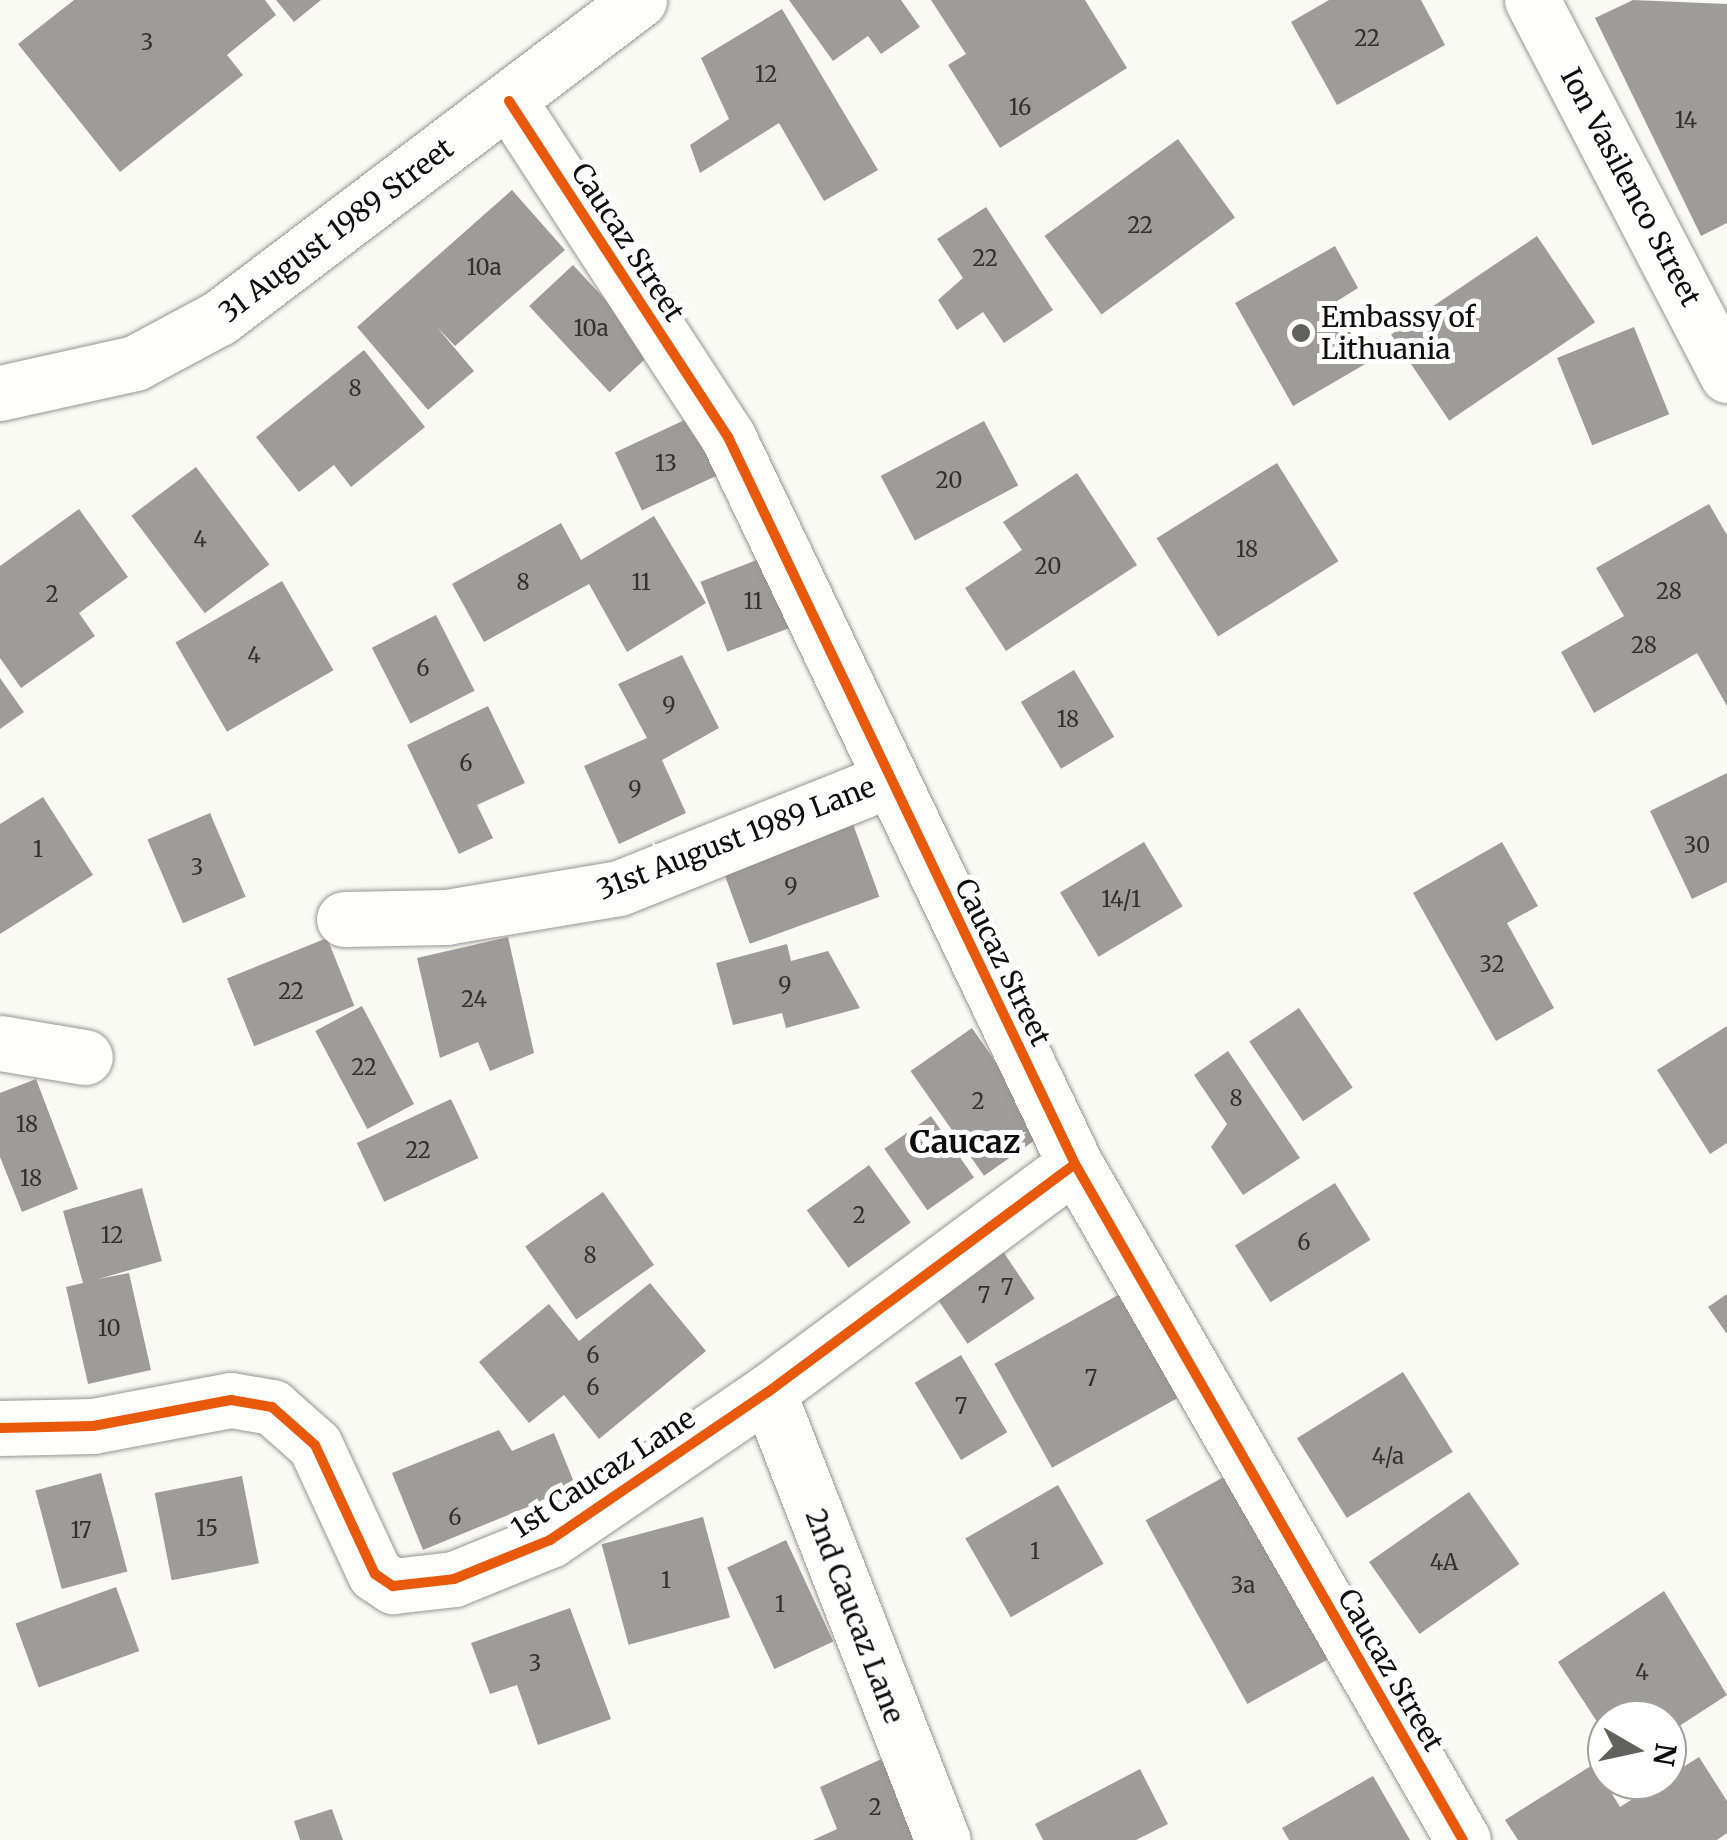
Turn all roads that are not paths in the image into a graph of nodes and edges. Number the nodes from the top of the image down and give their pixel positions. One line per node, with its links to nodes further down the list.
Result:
1 (638, 0): 3 (street, 31 August 1989 Street)
2 (1532, 0): 4 (street, Ion Vasilenco Street)
3 (508, 102): 5 (street, 31 August 1989 Street); 6 (street, Caucaz Street)
4 (1727, 374)
5 (0, 393)
6 (890, 779): 7 (street, 31st August 1989 Lane); 10 (street, Caucaz Street)
7 (344, 919)
8 (0, 1043): 9 (street)
9 (85, 1057)
10 (1076, 1164): 11 (street, 1st Caucaz Lane); 14 (street, Caucaz Street)
11 (768, 1392): 12 (street, 1st Caucaz Lane); 13 (street, 2nd Caucaz Lane)
12 (0, 1428)
13 (943, 1840)
14 (1463, 1840)

